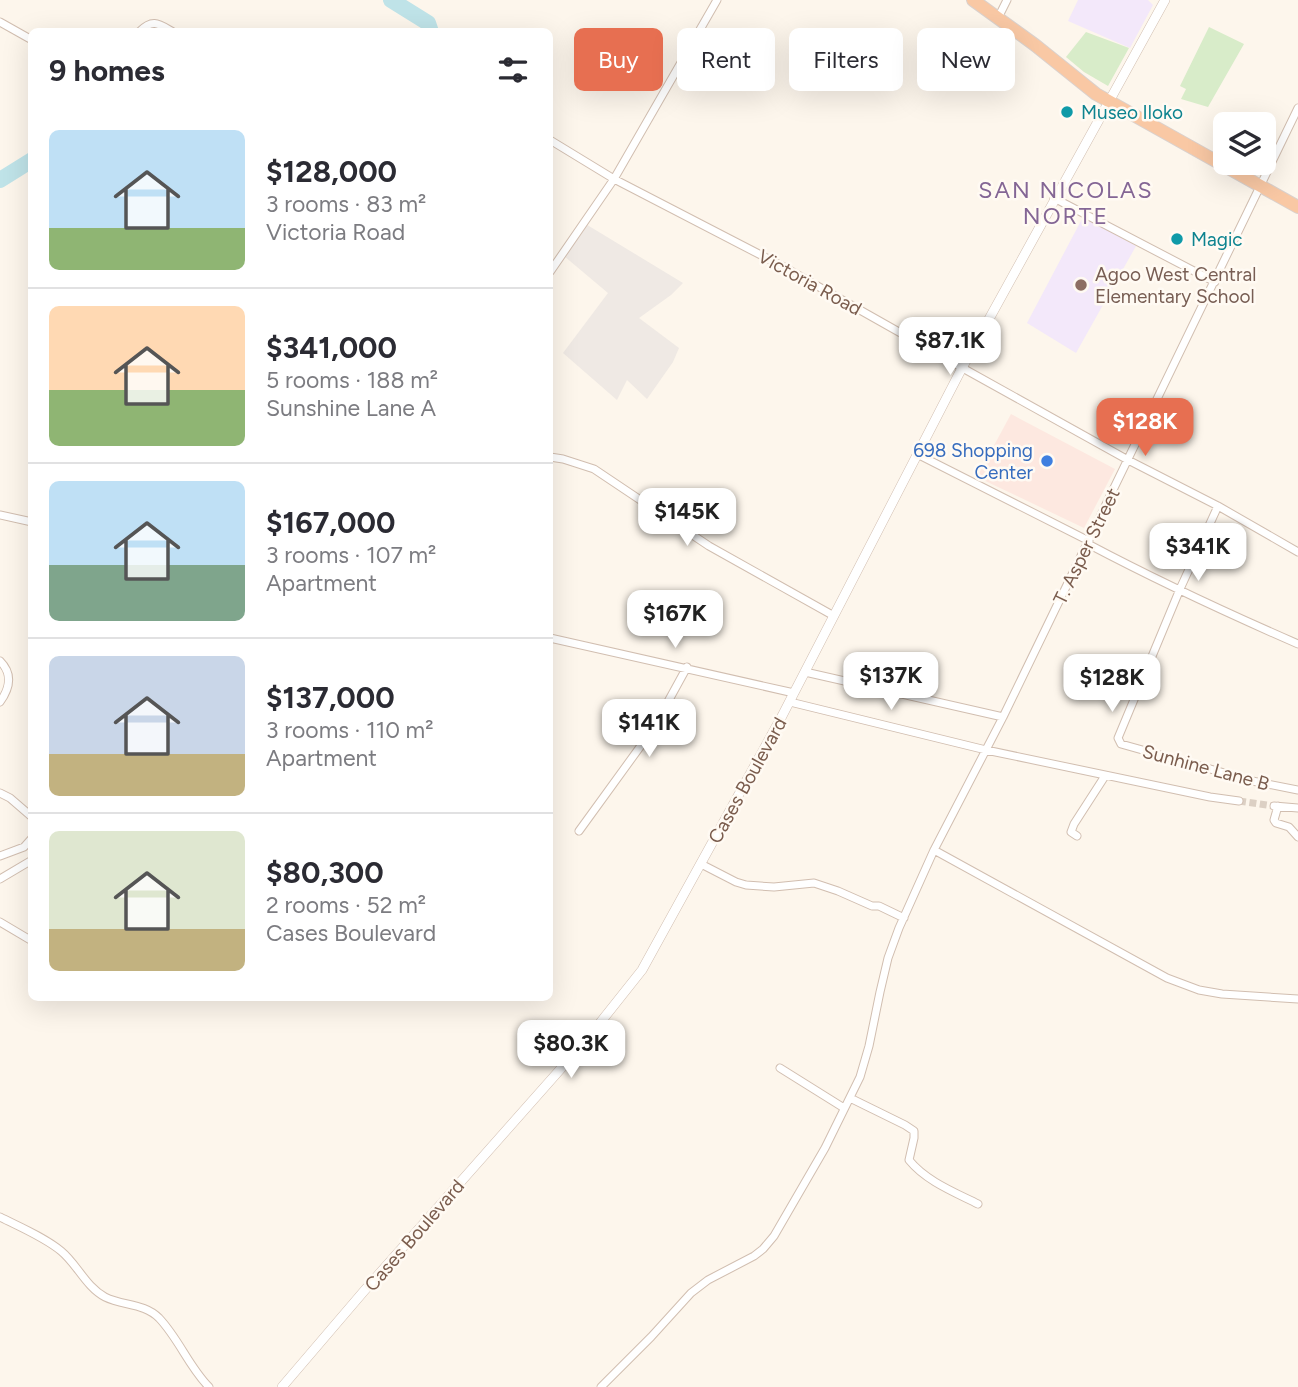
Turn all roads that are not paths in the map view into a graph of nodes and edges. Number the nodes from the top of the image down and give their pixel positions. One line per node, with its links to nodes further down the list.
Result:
1 (717, 0): 13 (street)
2 (973, 0): 5 (highway)
3 (1007, 0): 5 (street)
4 (1165, 0): 10 (street, Cases Boulevard)
5 (998, 18): 10 (highway)
6 (0, 22): 9 (street)
7 (144, 28): 8 (street)
8 (166, 28)
9 (28, 38)
10 (1108, 102): 14 (highway); 15 (street, Cases Boulevard)
11 (1298, 108): 14 (street, T. Asper Street)
12 (553, 142): 13 (street, Victoria Road)
13 (614, 179): 17 (street); 19 (street, Victoria Road)
14 (1261, 186): 16 (highway); 18 (street, T. Asper Street)
15 (1054, 198): 18 (street); 19 (street, Cases Boulevard)
16 (1298, 206)
17 (553, 268)
18 (1215, 282): 22 (street, T. Asper Street)
19 (961, 368): 20 (street, Cases Boulevard); 22 (street, Victoria Road)
20 (917, 454): 26 (street); 29 (street, Cases Boulevard)
21 (553, 457): 29 (street)
22 (1128, 460): 23 (street, Victoria Road); 26 (street, T. Asper Street)
23 (1218, 506): 27 (street, Victoria Road); 28 (street, Sunhine Lane B)
24 (0, 515): 25 (street)
25 (28, 521)
26 (1088, 542): 28 (street); 38 (street, T. Asper Street)
27 (1298, 552)
28 (1180, 589): 31 (street); 41 (street, Sunhine Lane B)
29 (834, 616): 34 (street, Cases Boulevard)
30 (553, 639): 33 (street)
31 (1298, 644)
32 (0, 661): 36 (street)
33 (687, 667): 35 (street); 46 (street)
34 (805, 672): 35 (street, Cases Boulevard); 38 (street)
35 (794, 692): 37 (street, Cases Boulevard)
36 (0, 702)
37 (789, 702): 39 (street); 53 (street, Cases Boulevard)
38 (1003, 717): 39 (street, T. Asper Street)
39 (986, 750): 40 (street); 50 (street, T. Asper Street)
40 (1105, 776): 43 (street); 47 (street)
41 (1298, 790)
42 (0, 793): 45 (street)
43 (1239, 801)
44 (1297, 806): 48 (street)
45 (28, 814)
46 (579, 831)
47 (1077, 836)
48 (1298, 837)
49 (28, 842): 51 (street)
50 (934, 850): 55 (street, T. Asper Street); 58 (street)
51 (0, 856)
52 (28, 862): 54 (street)
53 (701, 864): 55 (street); 65 (street, Cases Boulevard)
54 (0, 879)
55 (904, 918): 60 (street, T. Asper Street)
56 (0, 922): 57 (street)
57 (28, 939)
58 (1298, 999)
59 (780, 1068): 61 (street)
60 (850, 1098): 61 (street, T. Asper Street); 62 (street)
61 (844, 1108): 66 (street, T. Asper Street)
62 (978, 1204)
63 (0, 1217): 64 (street)
64 (209, 1387)
65 (282, 1387)
66 (601, 1387)

